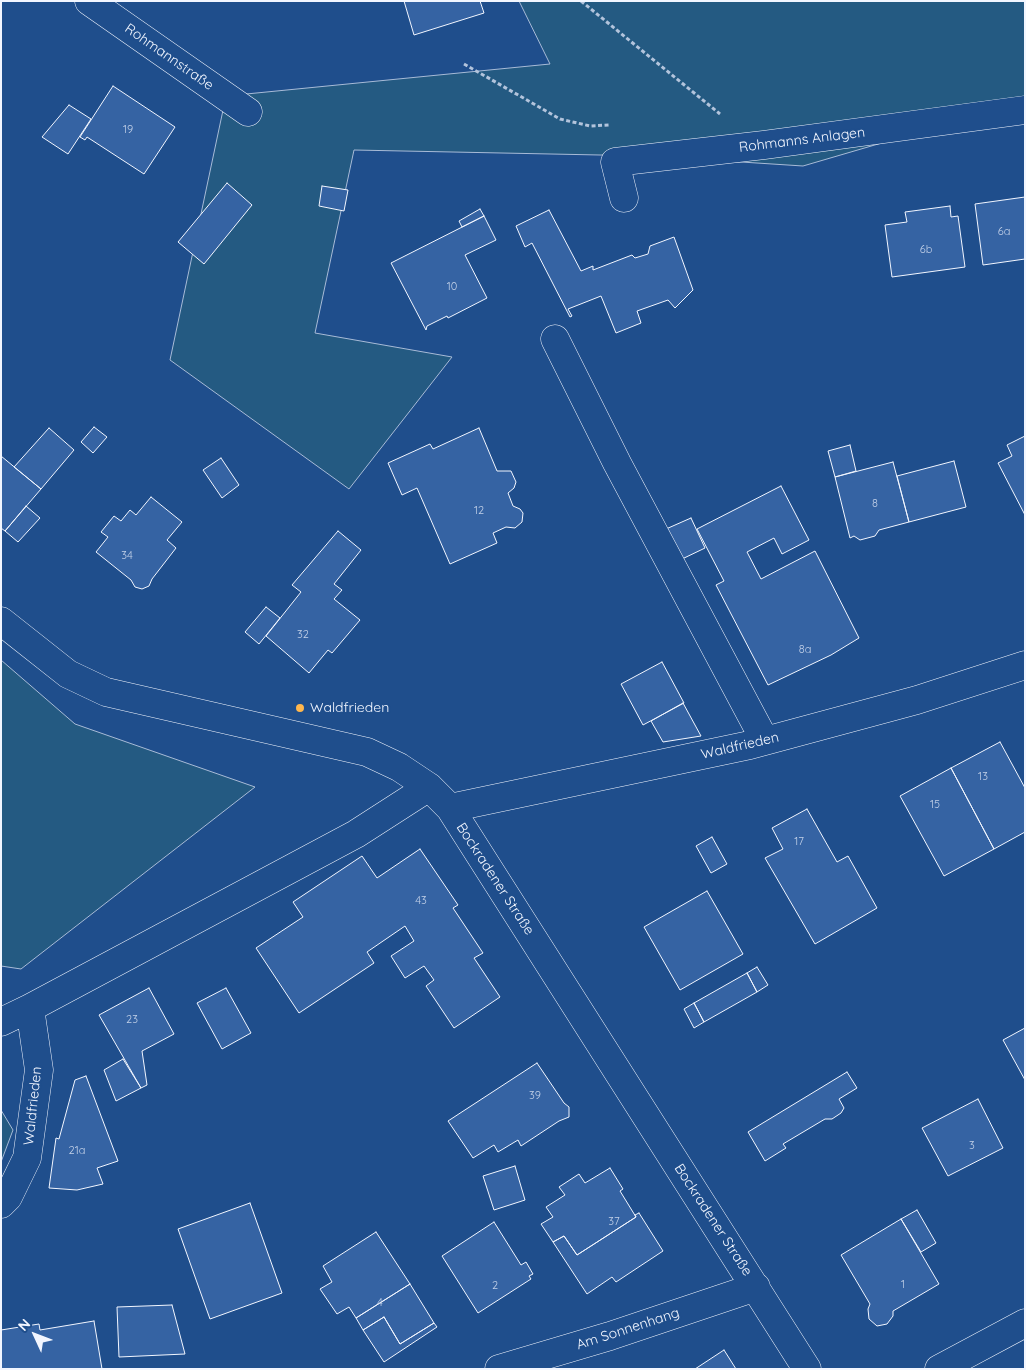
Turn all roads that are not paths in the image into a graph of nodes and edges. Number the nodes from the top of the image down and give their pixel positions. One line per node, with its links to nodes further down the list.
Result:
1 (89, 1): 3 (street, Rohmannstraße)
2 (1025, 110): 4 (street, Rohmanns Anlagen)
3 (248, 112)
4 (624, 198)
5 (555, 339): 8 (street)
6 (1, 621): 9 (street, Bockradener Straße)
7 (1025, 665): 8 (street, Waldfrieden)
8 (765, 741): 10 (street, Waldfrieden)
9 (429, 787): 10 (street, Bockradener Straße); 11 (street)
10 (450, 808): 14 (street, Bockradener Straße)
11 (30, 1008): 12 (street); 13 (street, Waldfrieden)
12 (1, 1022)
13 (1, 1204)
14 (756, 1287): 16 (street, Am Sonnenhang); 17 (street, Bockradener Straße)
15 (1025, 1323): 18 (street)
16 (499, 1369)
17 (808, 1369)
18 (939, 1369)

